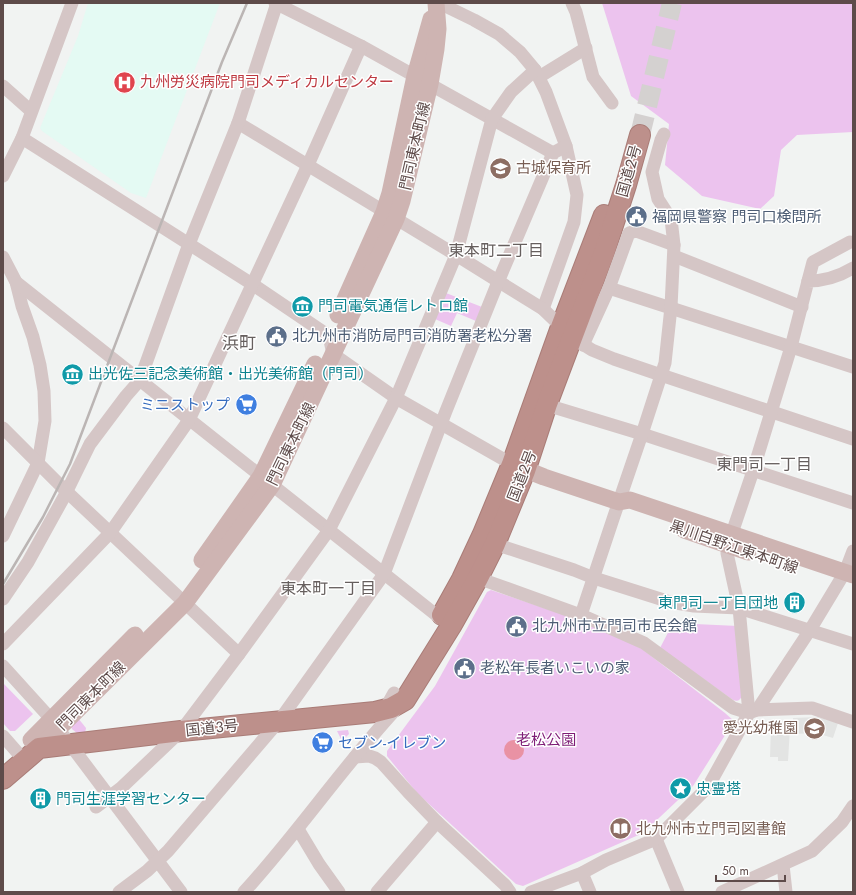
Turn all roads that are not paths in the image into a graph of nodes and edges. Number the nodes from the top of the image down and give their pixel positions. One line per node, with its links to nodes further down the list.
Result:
1 (72, 3): 11 (street)
2 (276, 3): 5 (street); 13 (street)
3 (436, 3): 7 (street); 8 (main road, 門司東本町線)
4 (572, 3): 6 (street)
5 (360, 46): 8 (street); 18 (street)
6 (586, 48): 7 (street); 10 (street)
7 (537, 73): 12 (street); 16 (street)
8 (422, 80): 12 (street); 20 (main road, 門司東本町線)
9 (3, 86): 11 (street)
10 (612, 103)
11 (31, 111): 15 (street)
12 (492, 119): 17 (street); 24 (street)
13 (238, 123): 18 (street); 22 (street)
14 (664, 134): 23 (street)
15 (22, 138): 19 (street); 22 (street)
16 (566, 146): 17 (street); 34 (street)
17 (553, 153): 29 (street)
18 (308, 165): 20 (street); 30 (street)
19 (3, 176)
20 (390, 215): 24 (street); 35 (main road, 門司東本町線); 38 (main road, 門司東本町線)
21 (850, 242): 27 (street)
22 (189, 244): 30 (street); 41 (street)
23 (674, 251): 31 (street); 32 (street); 33 (street)
24 (456, 255): 29 (street); 42 (street)
25 (3, 257): 28 (street)
26 (853, 268): 27 (street)
27 (808, 281): 33 (street)
28 (16, 282): 41 (street); 50 (street)
29 (498, 282): 34 (street); 46 (street)
30 (252, 284): 35 (street); 45 (street)
31 (609, 288): 32 (street); 36 (street)
32 (671, 307): 37 (street); 40 (street)
33 (802, 307): 37 (street)
34 (543, 309): 36 (street)
35 (329, 336): 38 (street); 53 (main road, 門司東本町線)
36 (572, 336): 36 (highway, 国道2号); 40 (street); 43 (highway, 国道2号)
37 (791, 347): 39 (street); 44 (street)
38 (332, 354): 42 (street); 53 (main road, 門司東本町線)
39 (853, 367)
40 (661, 376): 44 (street); 48 (street)
41 (140, 380): 45 (street); 54 (street)
42 (396, 398): 46 (street); 57 (street)
43 (541, 403): 48 (street); 51 (highway, 国道2号)
44 (771, 412): 49 (street); 52 (street)
45 (189, 420): 53 (street); 58 (street)
46 (441, 424): 51 (street); 64 (street)
47 (3, 428): 50 (street)
48 (642, 434): 52 (street); 55 (street)
49 (853, 439)
50 (38, 463): 54 (street); 59 (street)
51 (518, 467): 55 (main road, 黒川白野江東本町線); 61 (highway, 国道2号); 63 (highway, 国道2号)
52 (753, 470): 56 (street); 60 (street)
53 (267, 481): 57 (street); 68 (main road, 門司東本町線)
54 (66, 491): 58 (street); 67 (street)
55 (619, 502): 60 (main road, 黒川白野江東本町線); 65 (street)
56 (853, 503)
57 (329, 530): 64 (street); 75 (street)
58 (110, 532): 68 (street); 73 (street)
59 (3, 536)
60 (730, 539): 66 (main road, 黒川白野江東本町線); 69 (street)
61 (495, 544): 63 (highway, 国道2号); 65 (street)
62 (853, 551): 66 (street)
63 (470, 573): 70 (street); 71 (highway, 国道2号); 77 (highway, 国道2号)
64 (384, 574): 71 (street); 81 (street)
65 (594, 578): 69 (street); 70 (street)
66 (848, 579): 72 (street)
67 (3, 599)
68 (181, 599): 75 (street); 86 (main road, 門司東本町線)
69 (740, 608): 72 (street); 79 (street)
70 (581, 615): 79 (street)
71 (440, 618): 77 (highway, 国道2号)
72 (810, 630): 74 (street); 79 (street)
73 (3, 644)
74 (853, 644)
75 (239, 654): 83 (street)
76 (3, 666): 86 (street)
77 (399, 696): 78 (highway, 国道3号); 80 (highway, 国道3号); 85 (street)
78 (384, 711): 80 (highway, 国道3号); 85 (street)
79 (753, 712): 82 (street); 95 (street)
80 (354, 714): 81 (highway, 国道3号)
81 (279, 721): 83 (highway, 国道3号); 96 (street)
82 (853, 722)
83 (181, 731): 87 (highway, 国道3号); 90 (street)
84 (3, 736): 86 (street)
85 (369, 739): 88 (street)
86 (35, 742): 87 (highway, 国道3号); 87 (street); 89 (highway)
87 (71, 745): 90 (street)
88 (354, 757): 93 (street); 94 (street)
89 (3, 779)
90 (109, 797): 92 (street); 96 (street)
91 (853, 806): 97 (street)
92 (96, 808)
93 (437, 822): 103 (street); 104 (street)
94 (298, 829): 101 (street); 102 (street)
95 (656, 839): 98 (street); 107 (street)
96 (158, 861): 99 (street); 100 (street)
97 (783, 865): 108 (street); 109 (street)
98 (582, 873): 105 (street); 106 (street)
99 (119, 892)
100 (181, 892)
101 (244, 892)
102 (338, 892)
103 (377, 892)
104 (510, 892)
105 (531, 892)
106 (590, 892)
107 (678, 892)
108 (722, 892)
109 (786, 892)

